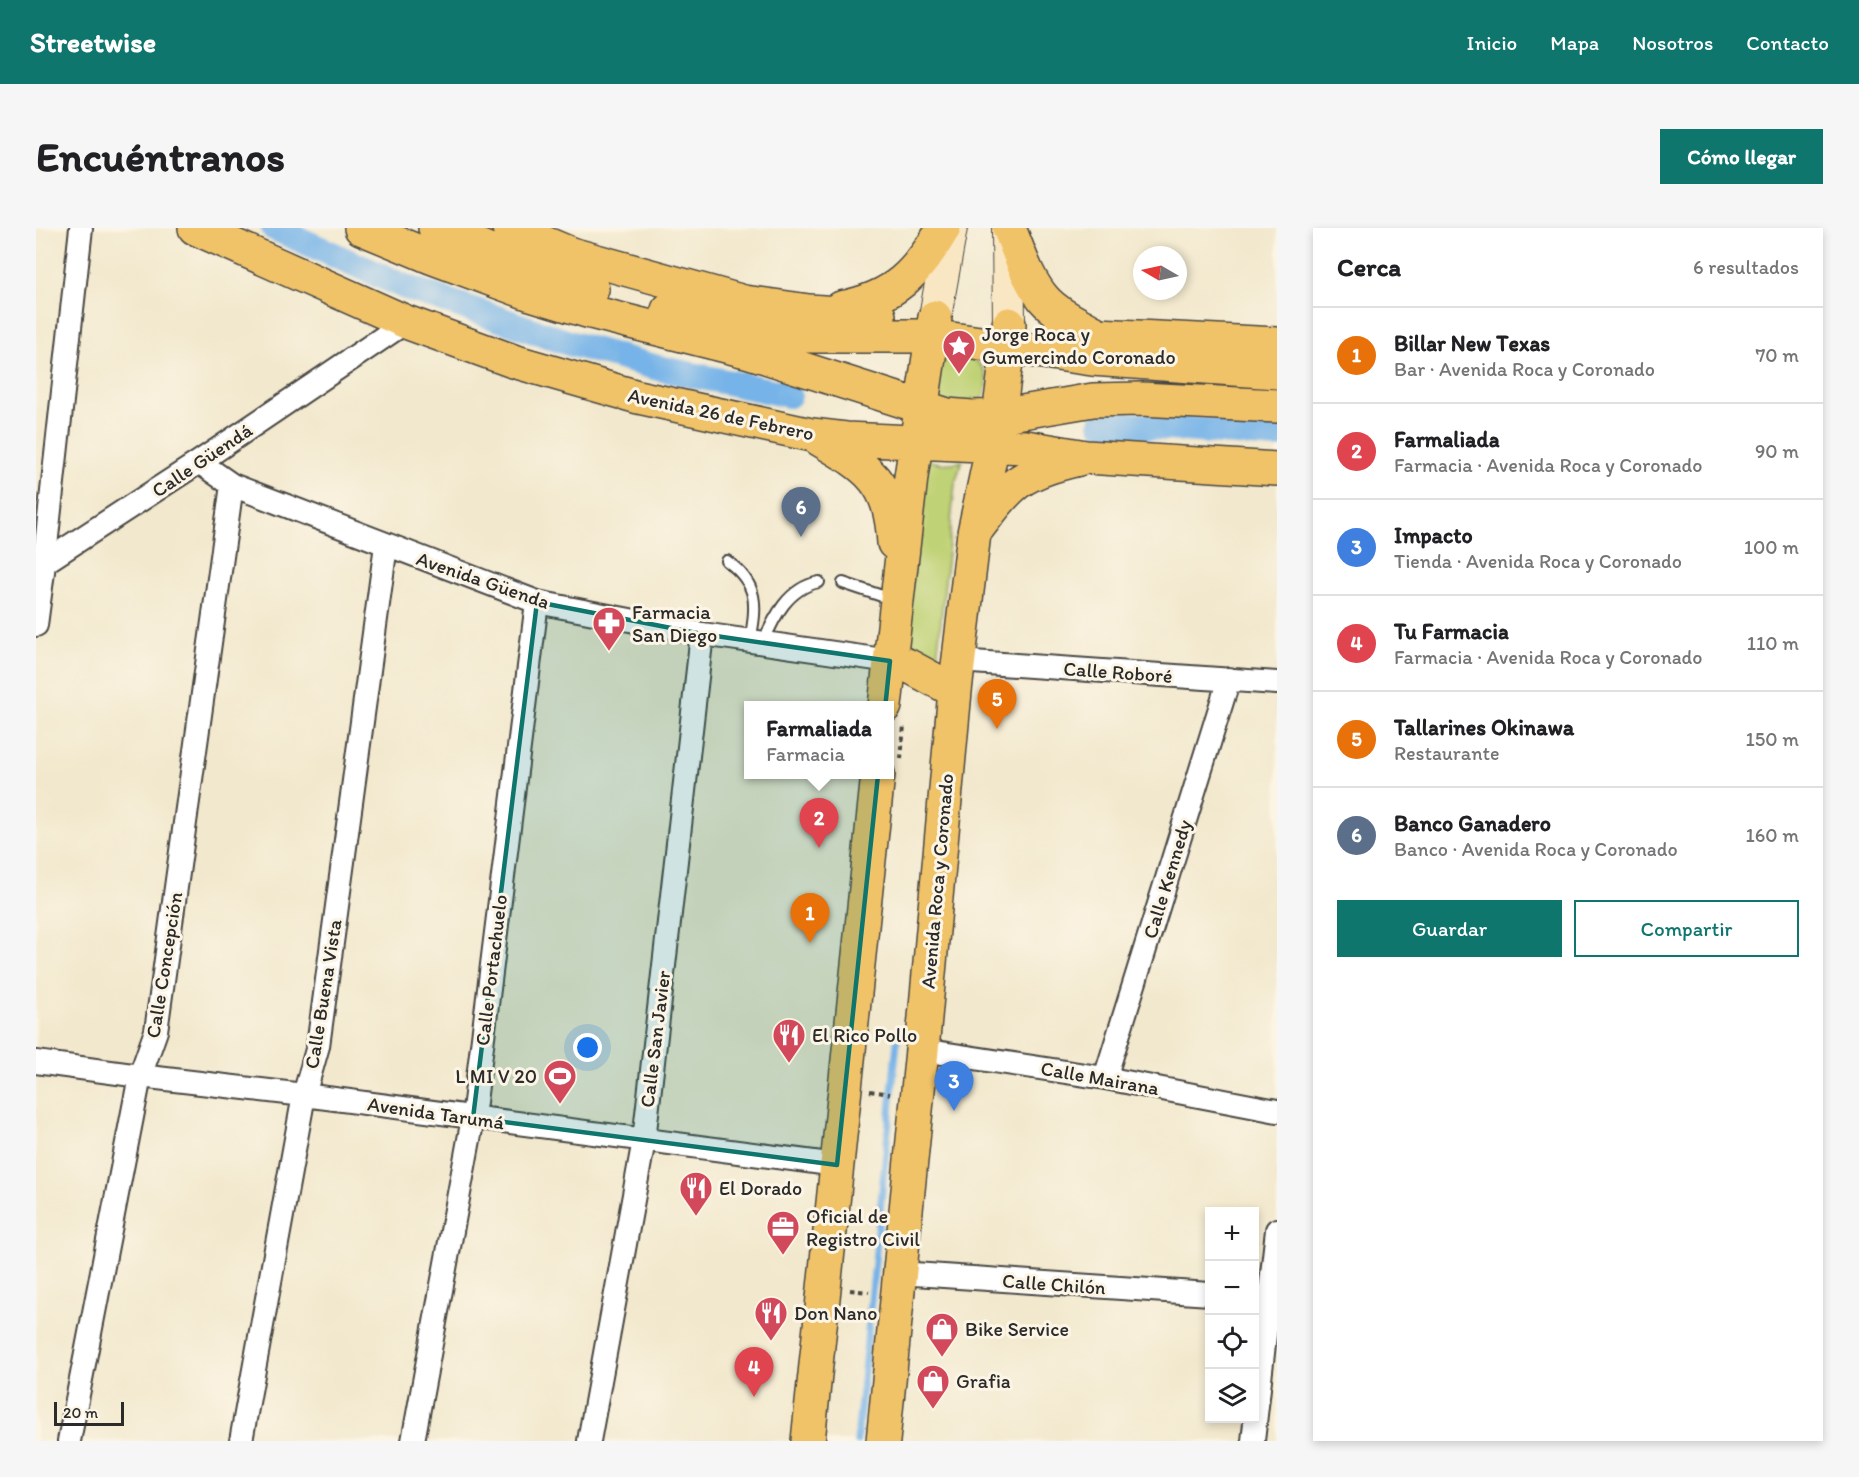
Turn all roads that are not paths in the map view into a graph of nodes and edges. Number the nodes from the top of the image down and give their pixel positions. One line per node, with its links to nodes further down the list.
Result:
1 (81, 228): 30 (street)
2 (195, 228): 9 (main road, Avenida 26 de Febrero)
3 (362, 228): 19 (main road, Avenida 26 de Febrero)
4 (435, 228): 12 (main road)
5 (509, 228): 10 (main road)
6 (944, 228): 10 (main road)
7 (951, 228): 12 (main road)
8 (1008, 228): 13 (main road); 14 (main road)
9 (373, 308): 11 (main road, Avenida 26 de Febrero); 16 (street)
10 (809, 311): 12 (main road)
11 (406, 322): 16 (street, Calle Güendá); 21 (main road, Avenida 26 de Febrero)
12 (933, 327): 13 (main road); 19 (main road)
13 (1008, 336): 14 (main road); 17 (main road); 20 (main road, Avenida Roca y Coronado)
14 (1102, 336): 15 (main road)
15 (1277, 344)
16 (366, 348): 24 (street, Calle Güendá)
17 (1277, 372)
18 (1277, 406): 20 (main road, Avenida 26 de Febrero)
19 (921, 407): 20 (main road, Avenida 26 de Febrero); 22 (main road)
20 (995, 430): 22 (main road, Avenida 26 de Febrero); 23 (main road, Avenida 26 de Febrero); 27 (main road, Avenida Roca y Coronado)
21 (812, 435): 22 (main road, Avenida 26 de Febrero); 33 (main road)
22 (916, 442): 33 (main road)
23 (1086, 457): 25 (main road, Avenida 26 de Febrero); 27 (main road)
24 (199, 462): 26 (street, Avenida Güenda); 30 (street, Calle Güendá)
25 (1277, 469)
26 (232, 485): 28 (street, Avenida Güenda); 46 (street, Calle Concepción)
27 (974, 533): 39 (main road, Avenida Roca y Coronado)
28 (386, 545): 34 (street, Avenida Güenda); 48 (street, Calle Buena Vista)
29 (727, 561): 37 (lane)
30 (40, 566): 35 (street)
31 (819, 582): 37 (lane)
32 (843, 583): 33 (lane)
33 (898, 596): 38 (main road)
34 (537, 602): 36 (street, Avenida Güenda); 50 (street, Calle Portachuelo)
35 (36, 625)
36 (702, 634): 37 (street, Avenida Güenda); 51 (street, Calle San Javier)
37 (757, 642): 38 (street, Avenida Güenda)
38 (890, 661): 39 (main road); 42 (main road)
39 (956, 676): 40 (street, Calle Roboré); 44 (main road, Avenida Roca y Coronado)
40 (1229, 680): 41 (street, Calle Roboré); 47 (street, Calle Kennedy)
41 (1277, 683)
42 (885, 701)
43 (877, 779): 52 (main road)
44 (922, 1050): 47 (street, Calle Mairana); 54 (main road, Avenida Roca y Coronado)
45 (36, 1062): 46 (street, Avenida Tarumá)
46 (141, 1076): 48 (street, Avenida Tarumá); 57 (street, Calle Concepción)
47 (1105, 1078): 49 (street, Calle Mairana)
48 (304, 1095): 50 (street, Avenida Tarumá); 58 (street, Calle Buena Vista)
49 (1277, 1111)
50 (473, 1118): 51 (street, Avenida Tarumá); 59 (street, Calle Portachuelo)
51 (644, 1140): 52 (street, Avenida Tarumá); 60 (street, Calle San Javier)
52 (837, 1165): 61 (main road)
53 (1277, 1230): 56 (street)
54 (899, 1273): 55 (street, Calle Chilón); 62 (main road, Avenida Roca y Coronado)
55 (1205, 1294)
56 (1267, 1299): 63 (street)
57 (69, 1441)
58 (241, 1441)
59 (413, 1441)
60 (589, 1441)
61 (808, 1441)
62 (883, 1441)
63 (1253, 1441)

